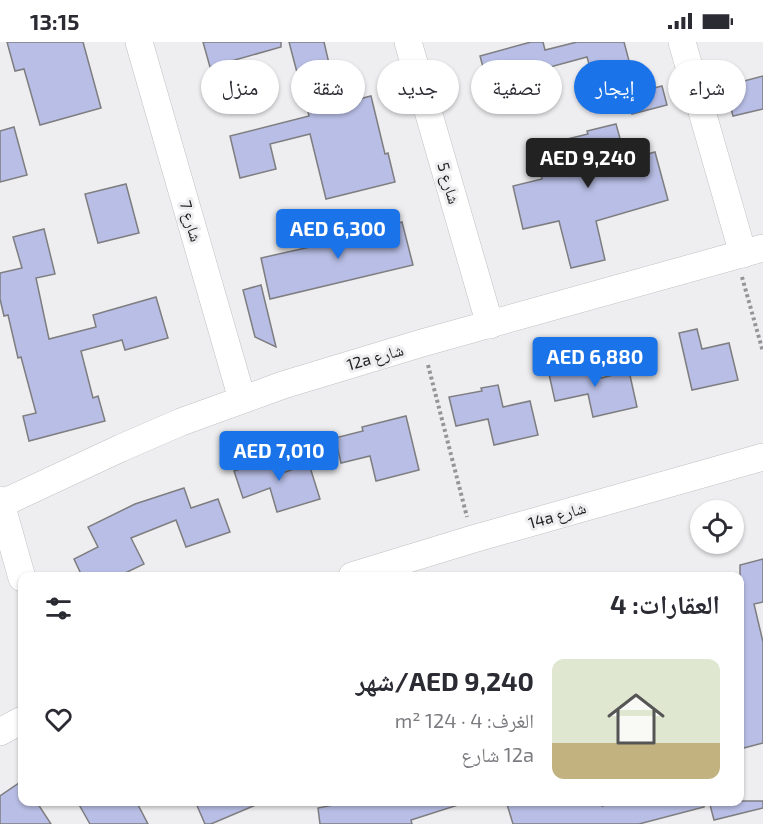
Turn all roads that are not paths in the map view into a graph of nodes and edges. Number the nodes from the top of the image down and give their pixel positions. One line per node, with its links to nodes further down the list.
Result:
1 (139, 42): 6 (street, شارع 7)
2 (408, 42): 5 (street, شارع 5)
3 (682, 42): 4 (street)
4 (747, 253): 5 (street, 12a شارع)
5 (490, 325): 6 (street, 12a شارع)
6 (242, 399): 8 (street, 12a شارع)
7 (763, 457): 10 (street, 14a شارع)
8 (0, 502): 9 (street)
9 (20, 572)
10 (365, 572)
11 (18, 722): 12 (street)
12 (0, 732)

